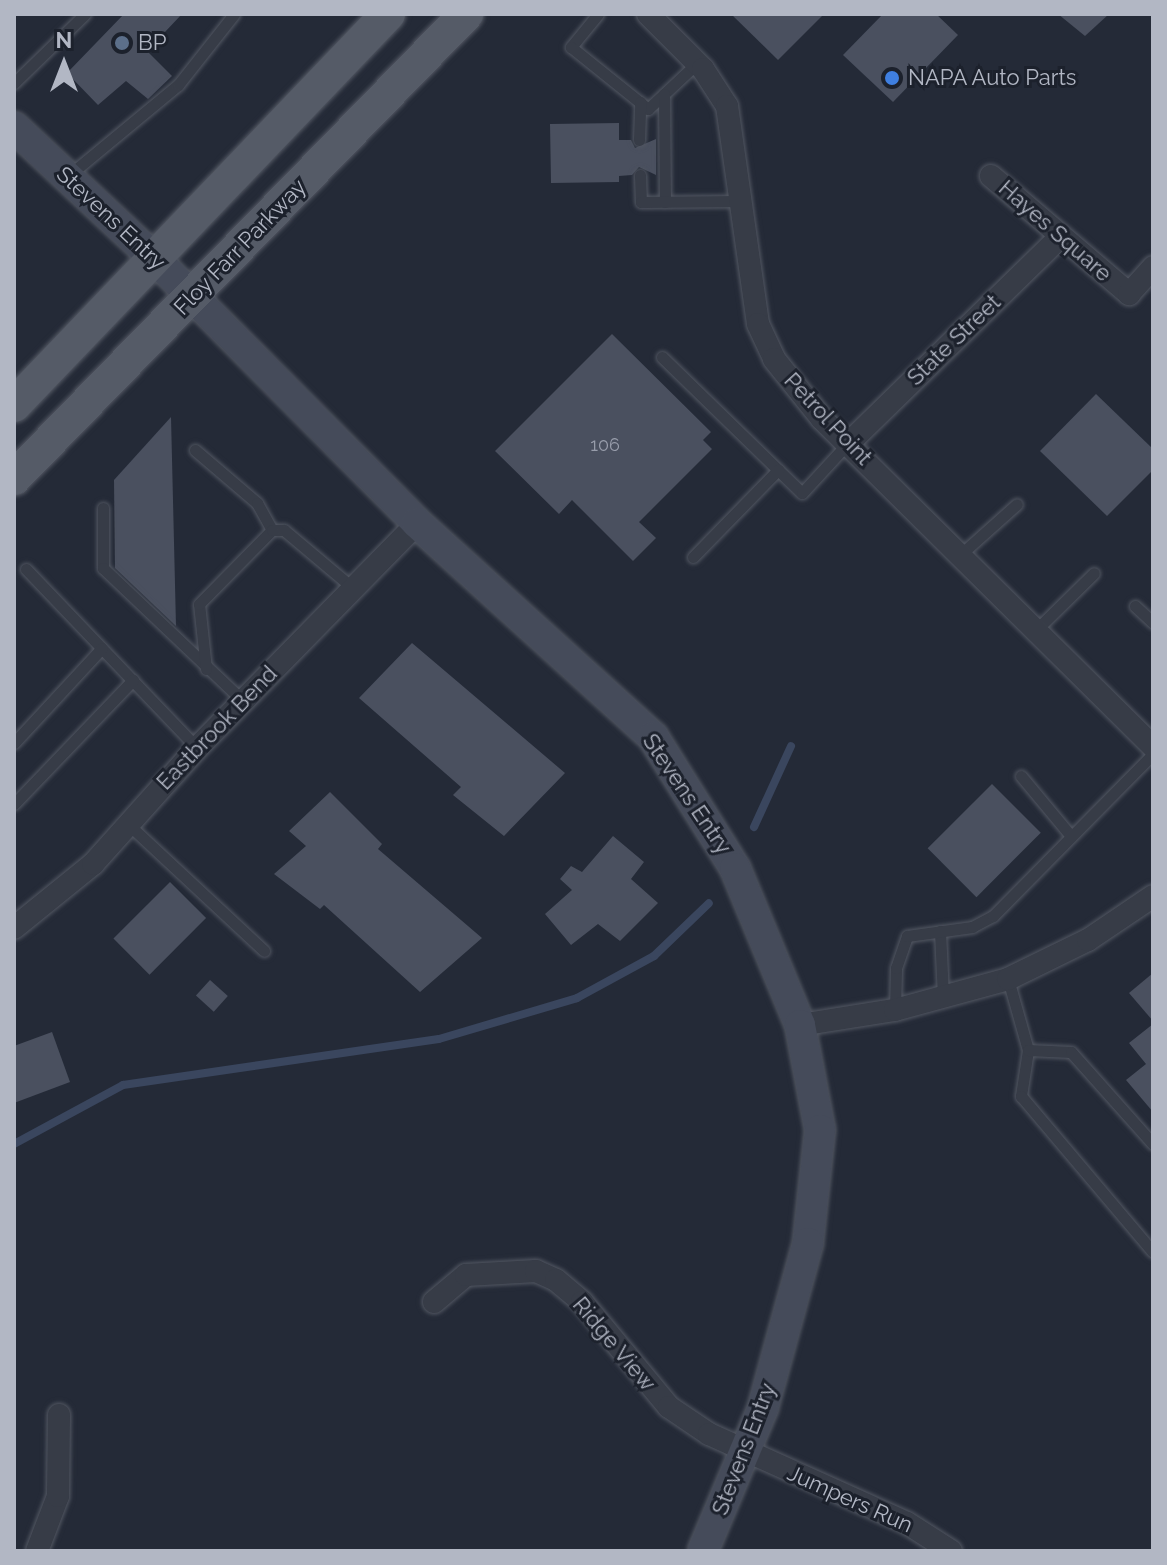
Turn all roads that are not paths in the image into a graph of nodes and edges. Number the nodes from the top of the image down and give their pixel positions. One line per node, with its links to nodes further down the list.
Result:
1 (85, 14): 8 (lane)
2 (234, 14): 15 (lane)
3 (388, 14): 19 (main road)
4 (466, 14): 21 (main road, Floy Farr Parkway)
5 (598, 14): 10 (lane)
6 (648, 14): 7 (street, Petrol Point)
7 (697, 63): 9 (lane); 16 (street, Petrol Point)
8 (14, 83)
9 (664, 94): 10 (lane); 17 (lane)
10 (640, 102): 12 (lane)
11 (14, 127): 15 (street, Stevens Entry)
12 (639, 140)
13 (640, 175): 17 (lane)
14 (991, 176): 18 (street, Hayes Square)
15 (67, 177): 19 (street, Stevens Entry)
16 (742, 201): 17 (lane); 24 (street, Petrol Point)
17 (665, 202)
18 (1059, 238): 20 (street, Hayes Square); 24 (street, State Street)
19 (155, 259): 21 (street, Stevens Entry); 23 (main road)
20 (1153, 267)
21 (193, 296): 27 (main road, Floy Farr Parkway); 30 (street, Stevens Entry)
22 (662, 357): 26 (lane)
23 (14, 405)
24 (849, 443): 26 (lane); 32 (street, Petrol Point)
25 (195, 450): 31 (lane)
26 (778, 470): 33 (lane)
27 (14, 478)
28 (1017, 504): 32 (lane)
29 (103, 508): 41 (lane)
30 (417, 523): 36 (street, Eastbrook Bend); 59 (street, Stevens Entry)
31 (272, 530): 36 (lane); 41 (lane)
32 (960, 555): 39 (street, Petrol Point)
33 (693, 557)
34 (26, 569): 40 (lane)
35 (1094, 573): 39 (lane)
36 (354, 589): 43 (street, Eastbrook Bend)
37 (1135, 606): 38 (lane)
38 (1153, 623)
39 (1036, 630): 45 (street, Petrol Point)
40 (102, 648): 42 (lane); 44 (lane)
41 (206, 669): 43 (lane)
42 (133, 680): 46 (lane); 49 (lane)
43 (242, 700): 46 (street, Eastbrook Bend)
44 (14, 743)
45 (1153, 747)
46 (197, 748): 50 (street, Eastbrook Bend)
47 (1153, 754): 51 (lane)
48 (1021, 776): 51 (lane)
49 (14, 804)
50 (128, 823): 53 (street, Eastbrook Bend); 55 (lane)
51 (1071, 836): 54 (lane)
52 (1153, 896): 56 (street)
53 (14, 928)
54 (940, 931): 57 (lane); 58 (lane)
55 (264, 951)
56 (1008, 979): 57 (street); 60 (lane)
57 (943, 998): 58 (street)
58 (895, 1010): 59 (street)
59 (800, 1025): 65 (street, Stevens Entry)
60 (1028, 1050): 61 (lane); 62 (lane)
61 (1153, 1144)
62 (1153, 1252)
63 (434, 1302): 65 (street, Ridge View)
64 (59, 1415): 66 (street)
65 (747, 1451): 67 (street, Stevens Entry); 68 (street, Jumpers Run)
66 (37, 1551)
67 (703, 1551)
68 (951, 1551)

